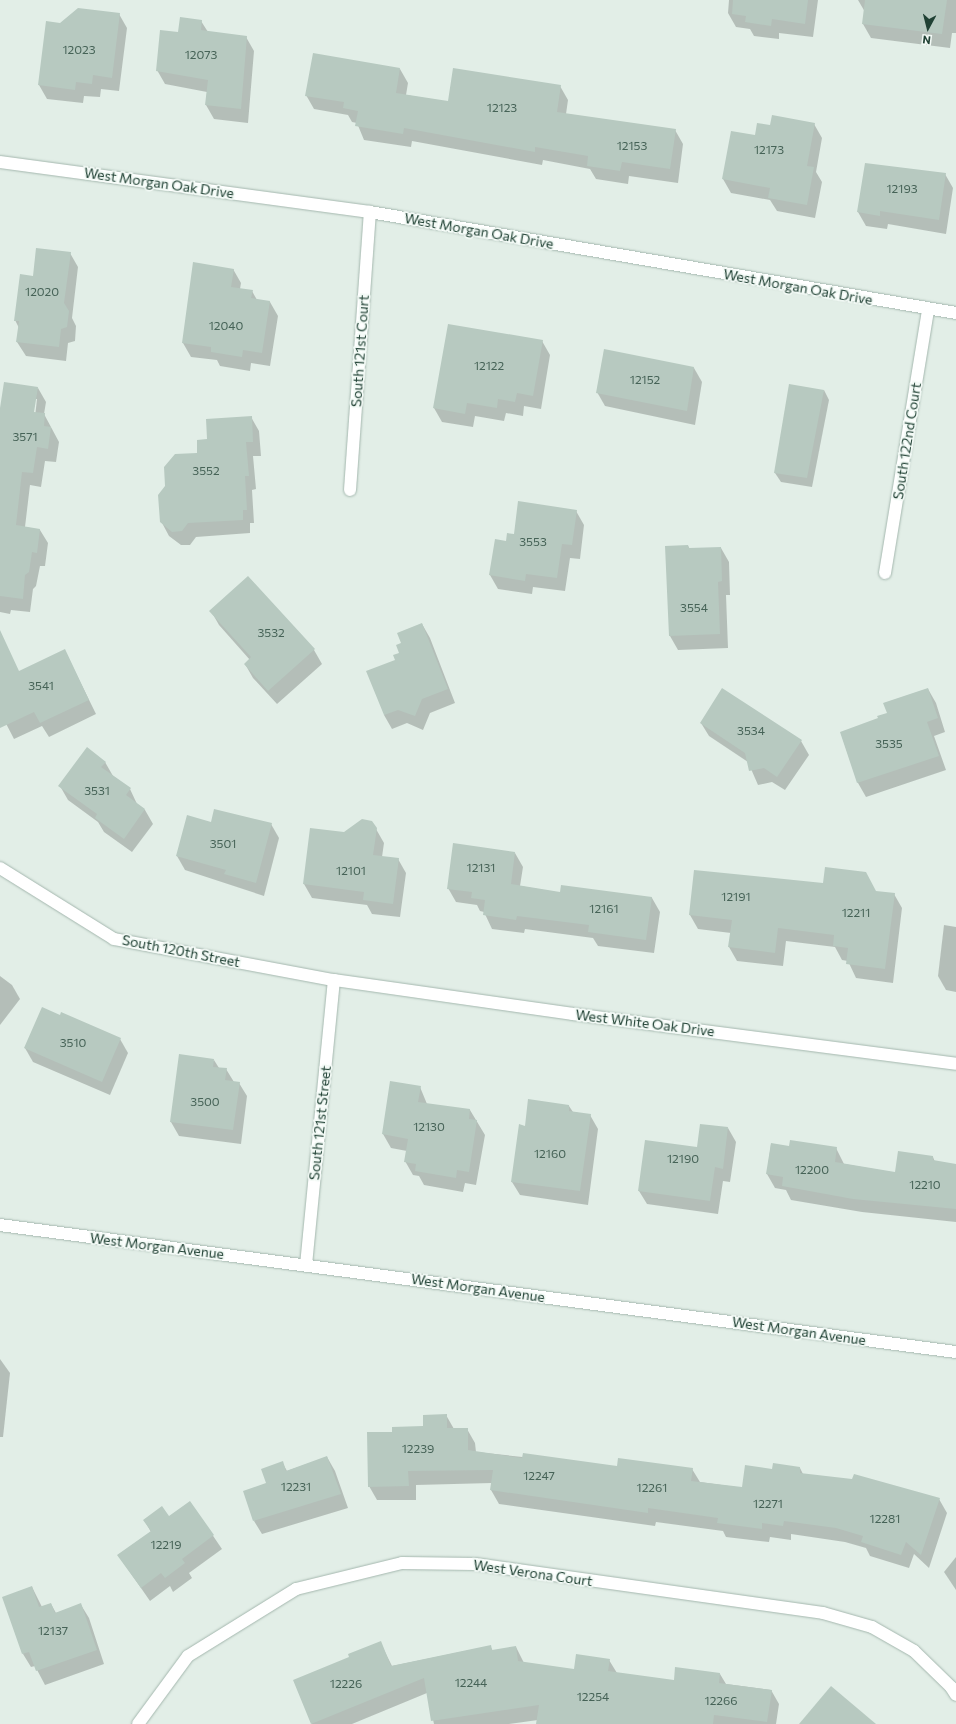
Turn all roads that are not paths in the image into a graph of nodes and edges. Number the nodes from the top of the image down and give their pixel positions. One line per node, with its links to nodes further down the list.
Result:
1 (0, 162): 2 (street, West Morgan Oak Drive)
2 (370, 212): 3 (street, West Morgan Oak Drive); 5 (street, South 121st Court)
3 (928, 310): 4 (street, West Morgan Oak Drive); 6 (street, South 122nd Court)
4 (956, 314)
5 (350, 490)
6 (885, 573)
7 (0, 868): 8 (street, South 120th Street)
8 (334, 980): 9 (street, West White Oak Drive); 11 (street, South 121st Street)
9 (956, 1064)
10 (0, 1225): 11 (street, West Morgan Avenue)
11 (306, 1265): 12 (street, West Morgan Avenue)
12 (956, 1352)
13 (956, 1695): 14 (street, West Verona Court)
14 (138, 1724)

